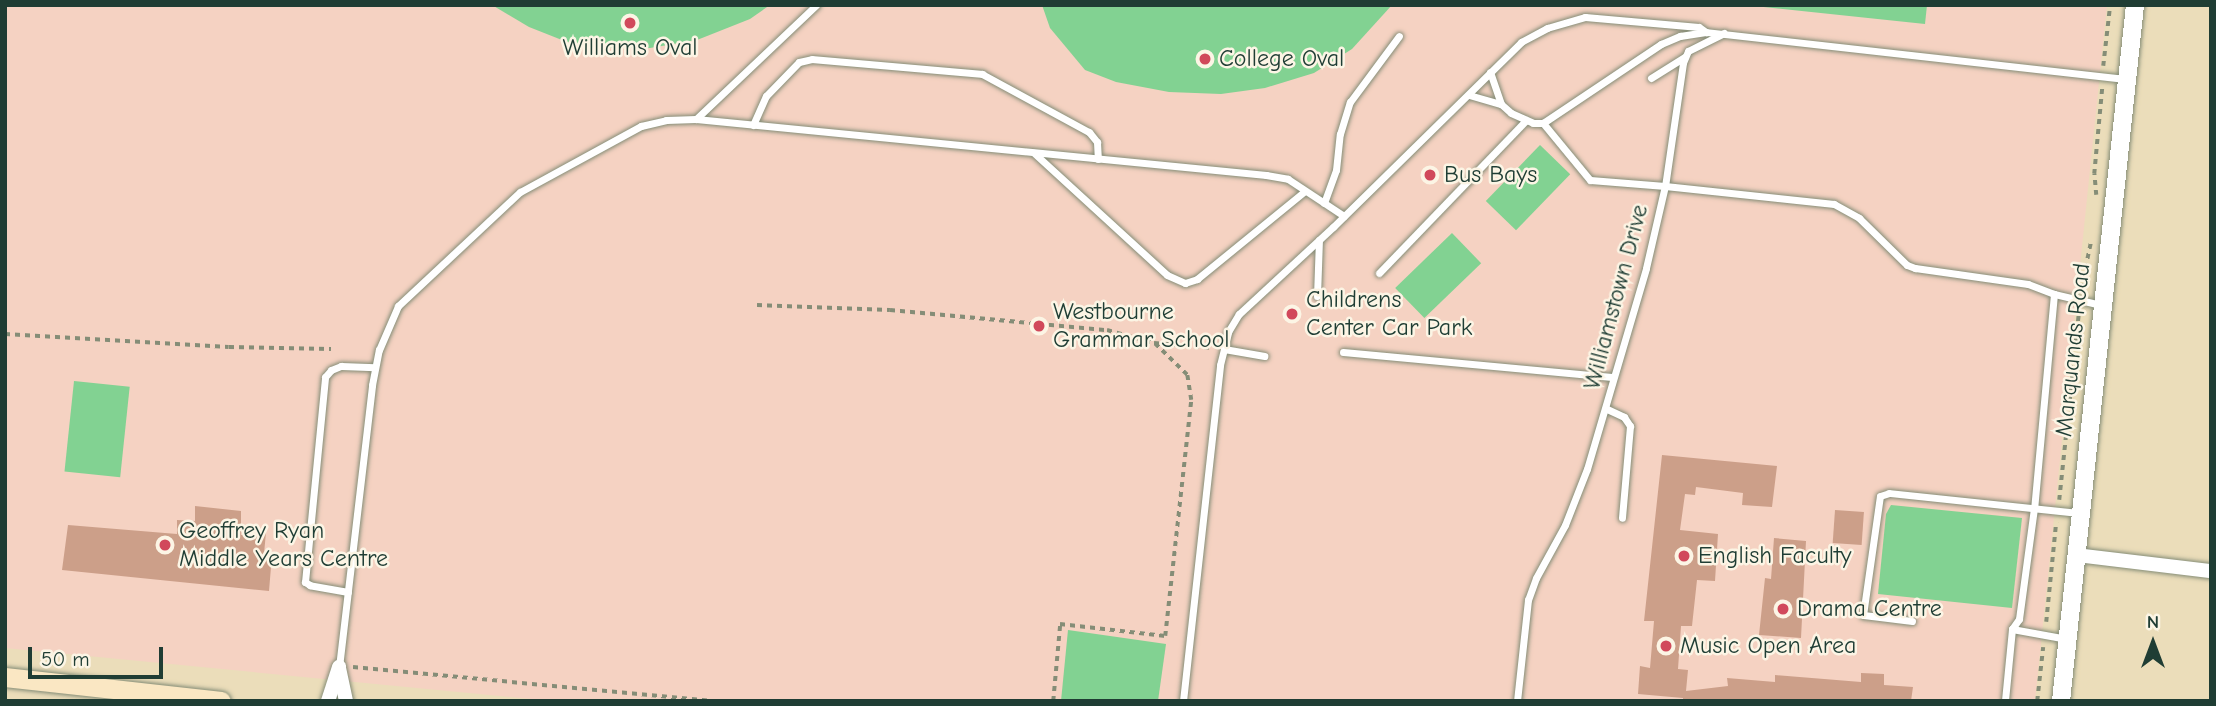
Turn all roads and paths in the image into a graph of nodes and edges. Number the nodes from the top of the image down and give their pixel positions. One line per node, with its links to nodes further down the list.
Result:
1 (816, 5): 14 (lane)
2 (2110, 5): 9 (path)
3 (2135, 5): 11 (street, Marquands Road)
4 (1706, 32): 5 (lane); 8 (lane); 16 (lane)
5 (1724, 33): 7 (lane); 9 (lane)
6 (1399, 36): 23 (lane)
7 (1685, 57): 10 (lane); 20 (lane)
8 (1490, 72): 12 (lane); 13 (lane)
9 (2102, 77): 11 (lane); 22 (path)
10 (1651, 78)
11 (2127, 79): 32 (street, Marquands Road)
12 (1469, 95): 13 (lane); 24 (lane)
13 (1501, 104): 15 (lane)
14 (696, 119): 17 (lane); 39 (lane)
15 (1526, 120): 16 (lane); 27 (lane)
16 (1543, 123): 20 (lane, Williamstown Drive)
17 (754, 125): 18 (lane); 19 (lane)
18 (1034, 153): 19 (lane); 21 (lane)
19 (1098, 159): 21 (lane)
20 (1665, 186): 28 (lane); 40 (lane, Williamstown Drive)
21 (1305, 191): 23 (lane)
22 (2096, 198)
23 (1324, 203): 24 (lane)
24 (1344, 216): 26 (lane)
25 (2092, 237): 30 (path)
26 (1319, 240): 29 (lane); 36 (lane)
27 (1379, 273)
28 (2054, 294): 30 (lane); 42 (lane)
29 (1317, 296)
30 (2080, 302): 32 (lane); 43 (path)
31 (757, 305): 34 (path)
32 (2103, 305): 44 (street, Marquands Road)
33 (5, 334): 35 (path)
34 (1154, 343): 36 (path); 59 (path)
35 (331, 349)
36 (1224, 349): 38 (lane); 60 (lane)
37 (1343, 352): 40 (lane)
38 (1264, 356)
39 (376, 367): 48 (lane); 48 (lane)
40 (1612, 377): 41 (lane, Williamstown Drive)
41 (1607, 409): 45 (lane); 61 (lane, Williamstown Drive)
42 (2034, 508): 43 (lane); 49 (lane); 50 (lane)
43 (2057, 510): 44 (lane); 51 (path)
44 (2080, 513): 46 (street, Marquands Road)
45 (1622, 518)
46 (2076, 555): 47 (street); 52 (street, Marquands Road)
47 (2211, 571)
48 (348, 592): 53 (lane)
49 (1912, 621)
50 (2012, 629): 51 (lane); 62 (lane)
51 (2044, 637): 52 (lane); 63 (path)
52 (2067, 639): 64 (street, Marquands Road)
53 (339, 667): 56 (street); 57 (street); 58 (path)
54 (5, 677): 55 (main road)
55 (221, 701)
56 (328, 701)
57 (346, 701)
58 (710, 701)
59 (1054, 701)
60 (1183, 701)
61 (1517, 701)
62 (2005, 701)
63 (2037, 701)
64 (2061, 701)

